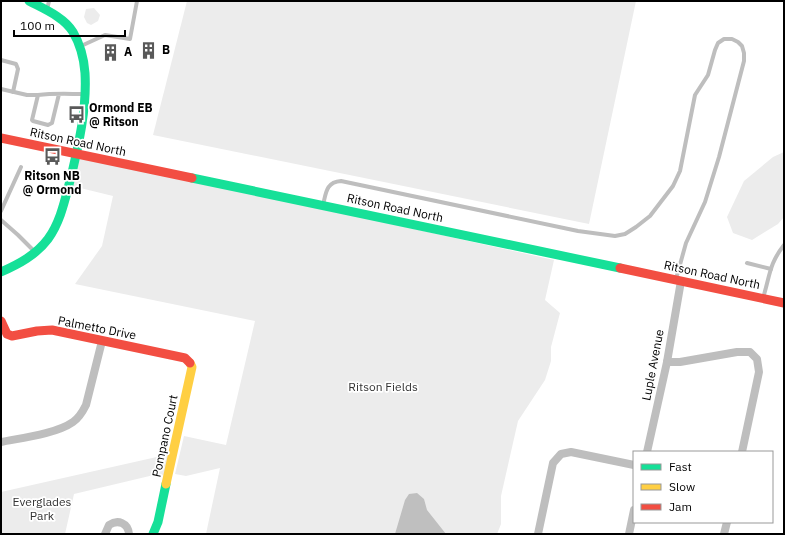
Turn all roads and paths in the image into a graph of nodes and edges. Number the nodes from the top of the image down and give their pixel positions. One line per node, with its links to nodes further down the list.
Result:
1 (28, 1): 4 (main road)
2 (49, 1): 4 (lane)
3 (137, 1): 5 (lane)
4 (47, 11): 5 (main road)
5 (80, 47): 10 (main road)
6 (1, 60): 8 (lane)
7 (1, 89): 8 (lane)
8 (13, 92): 11 (lane)
9 (59, 94): 10 (lane); 11 (lane); 11 (lane)
10 (86, 94): 13 (main road)
11 (38, 95)
12 (1, 138): 13 (main road, Ritson Road North)
13 (75, 154): 15 (main road, Ritson Road North); 19 (main road)
14 (21, 167): 16 (lane)
15 (322, 205): 23 (main road, Ritson Road North); 23 (lane)
16 (1, 211)
17 (1, 220): 19 (lane)
18 (784, 245): 21 (lane)
19 (36, 252): 22 (main road)
20 (747, 263): 21 (lane)
21 (771, 269): 24 (lane)
22 (1, 272)
23 (678, 281): 24 (main road, Ritson Road North); 29 (street, Luple Avenue)
24 (763, 298): 25 (main road, Ritson Road North)
25 (784, 303)
26 (1, 321): 27 (main road, Palmetto Drive)
27 (102, 341): 28 (main road, Palmetto Drive); 30 (street)
28 (172, 356): 38 (main road, Pompano Court)
29 (667, 362): 31 (street, Luple Avenue); 32 (street)
30 (1, 442)
31 (647, 451)
32 (742, 451)
33 (633, 464): 39 (street)
34 (633, 515): 40 (street)
35 (726, 523): 41 (street)
36 (105, 534): 37 (street)
37 (129, 534)
38 (153, 534)
39 (538, 534)
40 (629, 534)
41 (724, 534)

